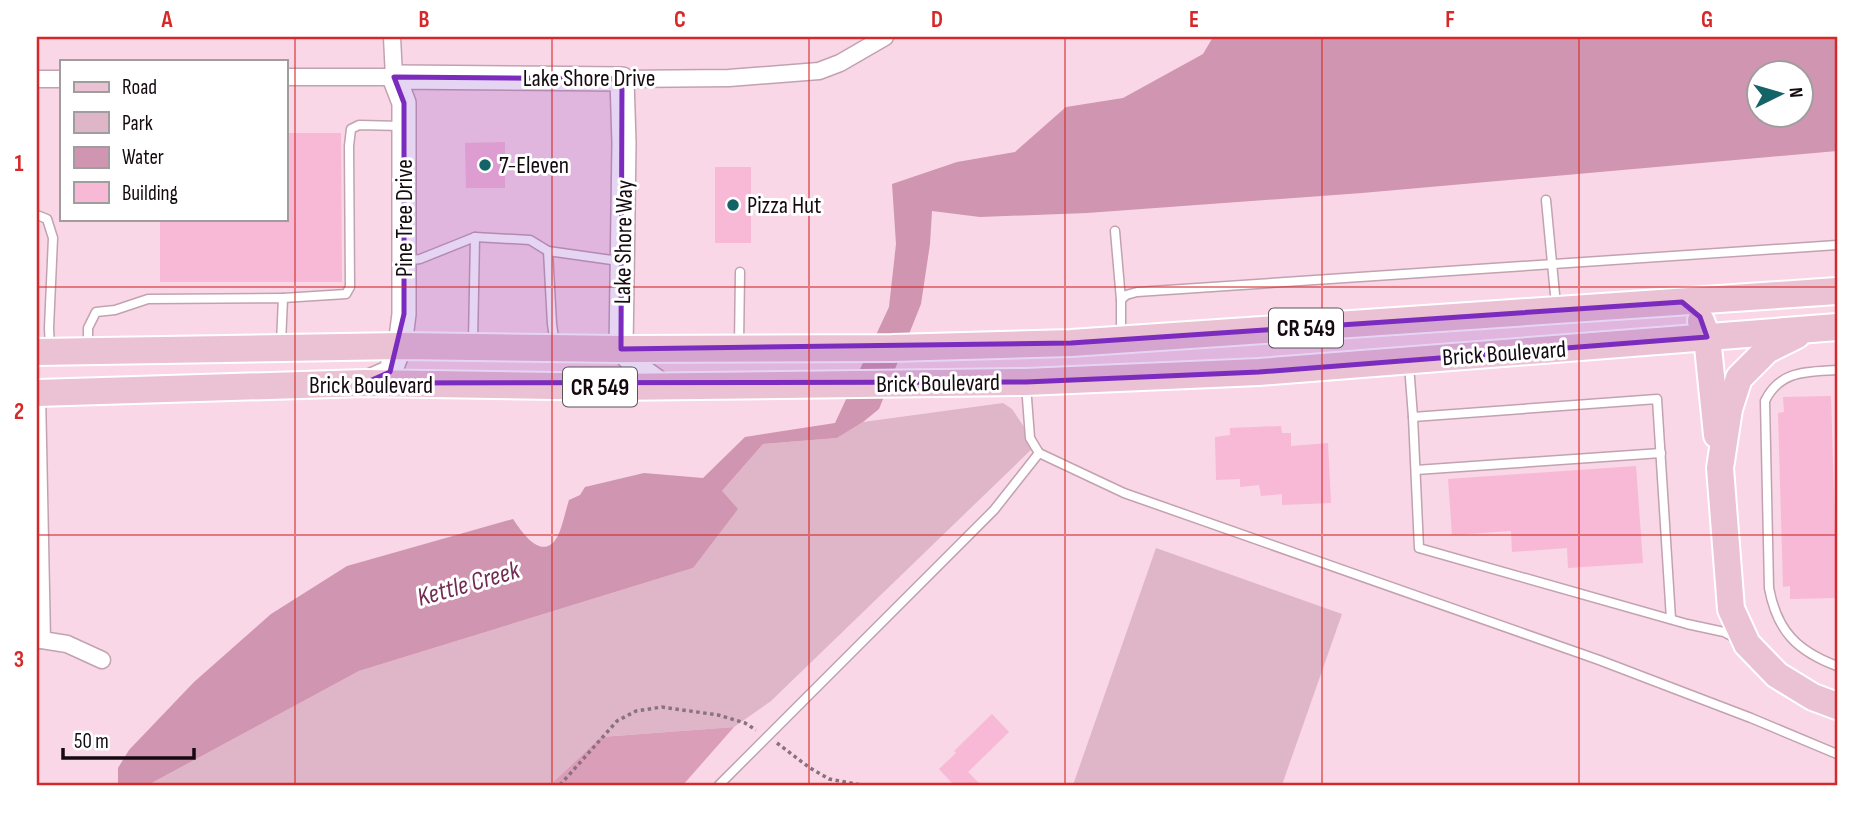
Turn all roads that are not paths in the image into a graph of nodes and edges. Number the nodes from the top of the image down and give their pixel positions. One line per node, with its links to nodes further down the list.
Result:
1 (392, 37): 4 (street, Pine Tree Drive)
2 (885, 37): 7 (street, Lake Shore Drive)
3 (287, 77): 4 (street, Lake Shore Drive)
4 (394, 77): 7 (street, Lake Shore Drive); 8 (street, Pine Tree Drive)
5 (37, 79): 6 (street)
6 (60, 79)
7 (622, 79): 16 (street, Lake Shore Way)
8 (404, 126): 15 (street, Pine Tree Drive); 20 (lane)
9 (1546, 200): 17 (lane)
10 (37, 215): 35 (lane)
11 (1115, 231): 21 (lane)
12 (475, 237): 14 (lane); 15 (lane); 29 (lane)
13 (1837, 245): 17 (lane)
14 (548, 251): 16 (lane); 31 (lane)
15 (404, 261): 28 (street, Pine Tree Drive)
16 (622, 262): 33 (street, Lake Shore Way)
17 (1551, 265): 21 (lane); 23 (lane)
18 (740, 272): 32 (lane)
19 (1837, 292): 22 (main road, Brick Boulevard / CR 549)
20 (284, 298): 30 (lane); 34 (lane)
21 (1121, 300): 27 (lane)
22 (1682, 302): 23 (main road, Brick Boulevard / CR 549); 26 (main road)
23 (1557, 311): 27 (main road, Brick Boulevard / CR 549)
24 (1837, 327): 25 (main road, Brick Boulevard / CR 549)
25 (1808, 330): 26 (main road, Brick Boulevard / CR 549); 45 (main road)
26 (1707, 337): 36 (main road, Brick Boulevard / CR 549); 45 (main road)
27 (1121, 340): 32 (main road, Brick Boulevard / CR 549)
28 (400, 346): 29 (main road, Brick Boulevard / CR 549); 30 (main road, Brick Boulevard / CR 549); 39 (street, Pine Tree Drive)
29 (473, 347): 31 (main road, Brick Boulevard / CR 549)
30 (281, 348): 34 (main road, Brick Boulevard / CR 549)
31 (555, 348): 33 (main road, Brick Boulevard / CR 549)
32 (739, 348): 33 (main road, Brick Boulevard / CR 549)
33 (621, 349): 40 (street)
34 (88, 351): 35 (main road, Brick Boulevard / CR 549)
35 (43, 352)
36 (1409, 360): 38 (main road, Brick Boulevard / CR 549); 42 (lane)
37 (1837, 370): 51 (lane)
38 (1026, 382): 40 (main road, Brick Boulevard / CR 549); 43 (lane)
39 (365, 383): 40 (main road, Brick Boulevard / CR 549); 41 (main road, Brick Boulevard / CR 549)
40 (663, 386)
41 (37, 393): 48 (street)
42 (1413, 417): 44 (lane); 46 (lane)
43 (1038, 453): 53 (lane); 54 (lane)
44 (1661, 453): 46 (lane); 47 (lane)
45 (1720, 468): 49 (main road)
46 (1416, 470): 47 (lane)
47 (1671, 619): 49 (lane)
48 (39, 640): 50 (street)
49 (1747, 645): 52 (main road)
50 (102, 660)
51 (1837, 666)
52 (1837, 706)
53 (1837, 754)
54 (719, 785)

